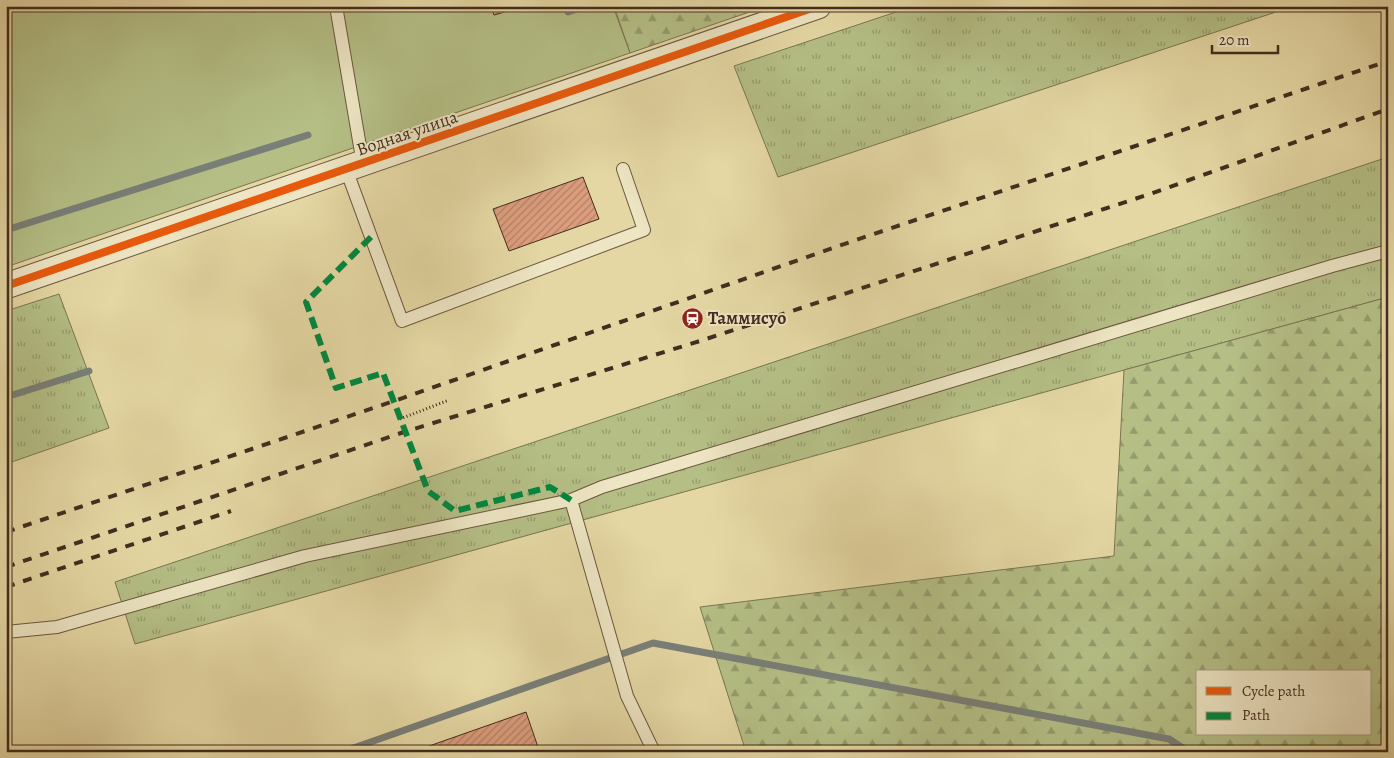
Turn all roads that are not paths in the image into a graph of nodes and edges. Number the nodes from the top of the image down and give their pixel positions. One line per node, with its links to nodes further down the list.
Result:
1 (336, 6): 3 (lane)
2 (818, 6): 3 (street, Водная улица)
3 (355, 167): 4 (lane); 6 (street, Водная улица)
4 (623, 169)
5 (1388, 251): 7 (lane)
6 (6, 286)
7 (571, 500): 8 (lane); 9 (lane)
8 (6, 632)
9 (654, 752)

